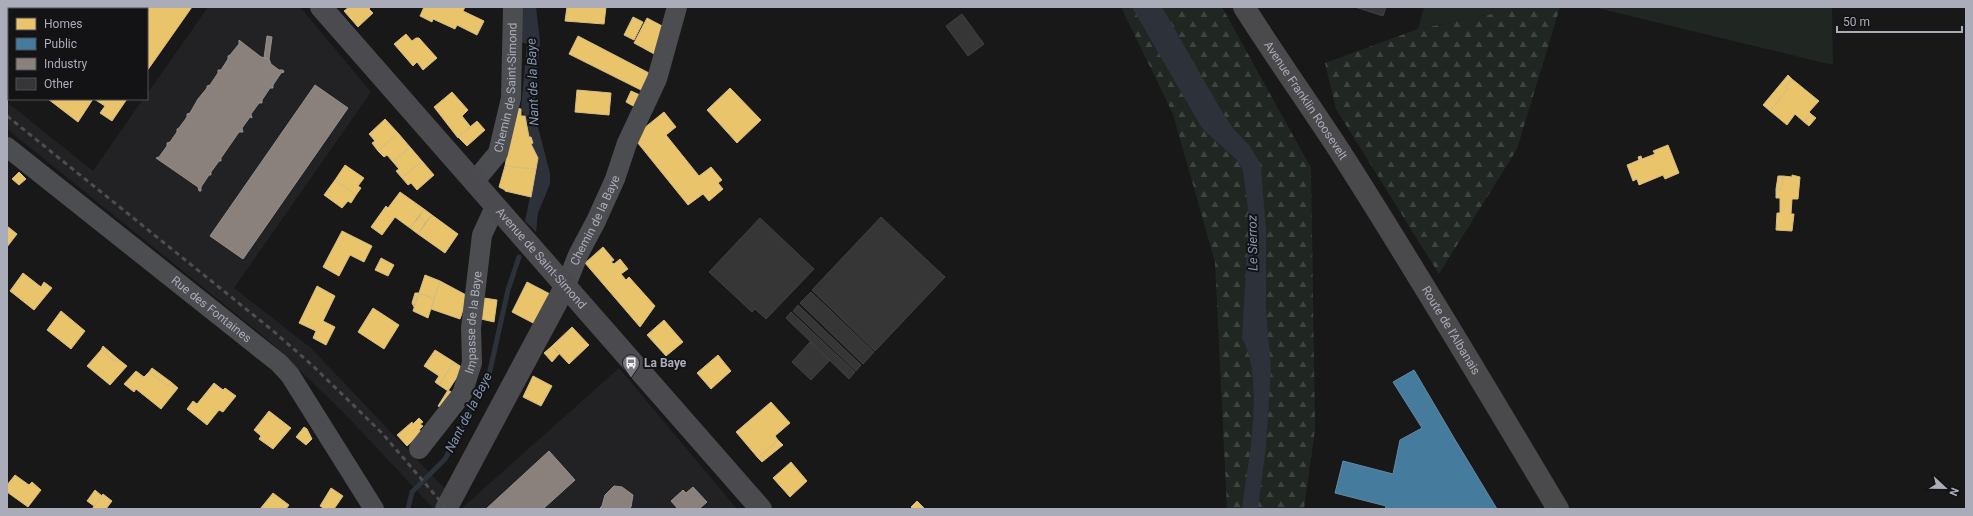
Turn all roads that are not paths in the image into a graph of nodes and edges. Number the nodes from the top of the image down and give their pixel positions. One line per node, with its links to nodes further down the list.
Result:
1 (321, 7): 8 (main road, Avenue de Saint-Simond)
2 (514, 7): 8 (street, Chemin de Saint-Simond)
3 (677, 7): 10 (street, Chemin de la Baye)
4 (1244, 7): 7 (main road, Avenue Franklin Roosevelt)
5 (1259, 7): 7 (main road, Avenue Franklin Roosevelt)
6 (7, 147): 12 (street, Rue des Fontaines)
7 (1341, 153): 15 (main road, Route de l'Albanais)
8 (474, 182): 9 (main road, Avenue de Saint-Simond)
9 (495, 207): 10 (main road, Avenue de Saint-Simond); 11 (street, Impasse de la Baye)
10 (566, 285): 13 (main road, Chemin de la Baye); 14 (main road, Avenue de Saint-Simond)
11 (420, 449)
12 (374, 509)
13 (446, 509)
14 (761, 509)
15 (1558, 509)

